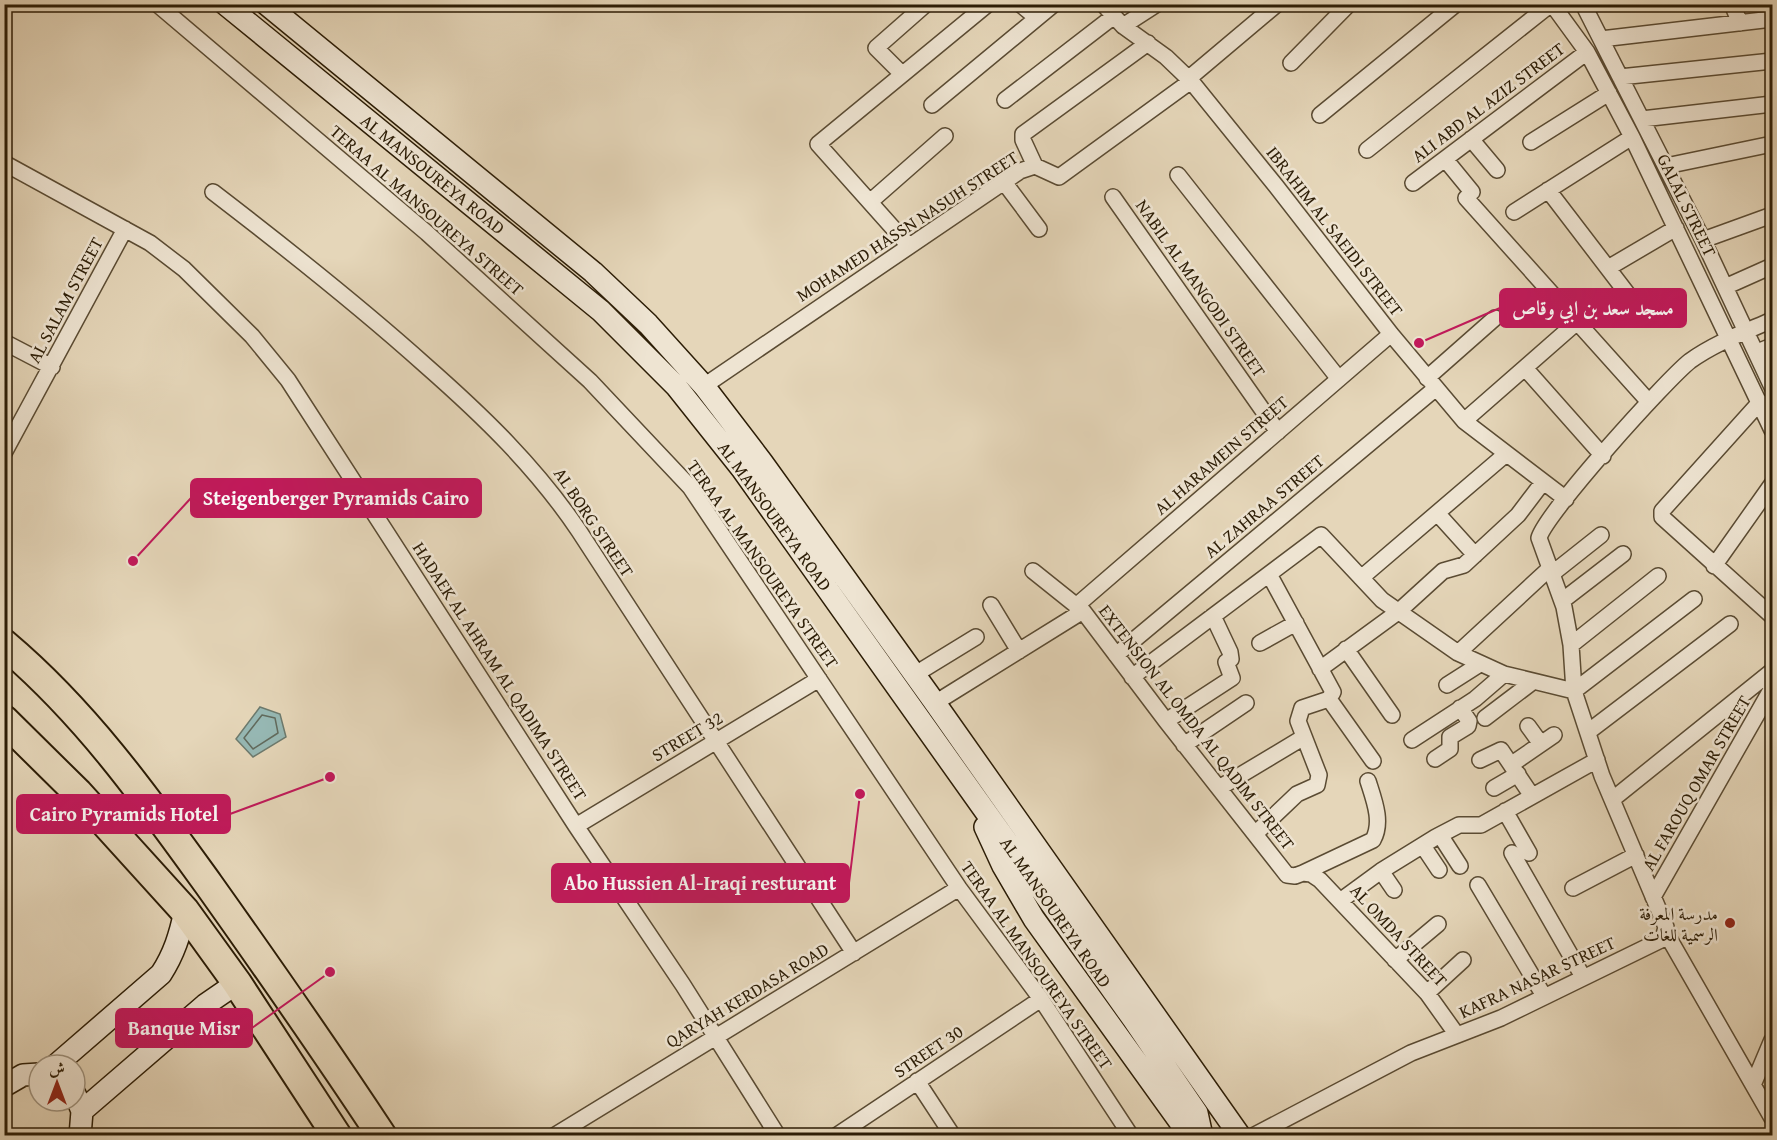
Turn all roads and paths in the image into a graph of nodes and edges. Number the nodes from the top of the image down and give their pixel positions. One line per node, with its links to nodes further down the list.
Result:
1 (157, 4): 124 (street, TERAA AL MANSOUREYA STREET)
2 (225, 4): 29 (main road, AL MANSOUREYA ROAD)
3 (266, 4): 24 (main road, AL MANSOUREYA ROAD)
4 (926, 4): 26 (street)
5 (988, 4): 26 (street)
6 (1020, 4): 16 (street)
7 (1054, 4): 16 (street)
8 (1102, 4): 18 (street, IBRAHIM AL SAEIDI STREET)
9 (1157, 4): 18 (street)
10 (1277, 4): 28 (street, MOHAMED HASSN NASUH STREET)
11 (1349, 4): 25 (street)
12 (1456, 4): 34 (street)
13 (1551, 4): 22 (street, GALAL STREET); 41 (street)
14 (1583, 4): 20 (street, GALAL STREET)
15 (1732, 4): 19 (street)
16 (1037, 18): 33 (street)
17 (1773, 19): 19 (street)
18 (1118, 21): 21 (street, IBRAHIM AL SAEIDI STREET); 31 (street)
19 (1740, 23): 20 (street)
20 (1601, 39): 27 (street, GALAL STREET)
21 (1148, 44): 28 (street, IBRAHIM AL SAEIDI STREET); 44 (street)
22 (1587, 52): 30 (street, GALAL STREET); 38 (street, ALI ABD AL AZIZ STREET)
23 (1773, 61): 27 (street)
24 (338, 63): 29 (main road); 78 (main road, AL MANSOUREYA ROAD)
25 (1291, 63)
26 (902, 74): 53 (street)
27 (1620, 77): 35 (street, GALAL STREET)
28 (1190, 80): 44 (street, MOHAMED HASSN NASUH STREET); 69 (street, IBRAHIM AL SAEIDI STREET)
29 (321, 83): 151 (main road, AL MANSOUREYA ROAD)
30 (1609, 93): 37 (street, GALAL STREET); 39 (street)
31 (1005, 100)
32 (1773, 104): 35 (street)
33 (933, 105)
34 (1320, 116)
35 (1642, 119): 45 (street, GALAL STREET)
36 (945, 136): 53 (street)
37 (1632, 137): 50 (street); 56 (street, GALAL STREET)
38 (1471, 139): 42 (street, ALI ABD AL AZIZ STREET); 46 (street)
39 (1531, 142)
40 (1773, 144): 45 (street)
41 (1367, 150)
42 (1444, 159): 49 (street, ALI ABD AL AZIZ STREET); 67 (street)
43 (4, 164): 57 (street, HADAEK AL AHRAM AL QADIMA STREET)
44 (1035, 166): 48 (street, MOHAMED HASSN NASUH STREET)
45 (1666, 166): 59 (street, GALAL STREET)
46 (1497, 170)
47 (1178, 175): 76 (street)
48 (1004, 182): 58 (street); 60 (street, MOHAMED HASSN NASUH STREET)
49 (1413, 183)
50 (1548, 190): 54 (street); 62 (street)
51 (213, 192): 141 (street, AL BORG STREET)
52 (1113, 197): 84 (street, NABIL AL MANGODI STREET)
53 (871, 201): 60 (street)
54 (1514, 212)
55 (1773, 215): 59 (street)
56 (1676, 228): 62 (street); 70 (street, GALAL STREET)
57 (125, 230): 74 (street, AL SALAM STREET); 155 (street, HADAEK AL AHRAM AL QADIMA STREET)
58 (1039, 230)
59 (1703, 240): 63 (street, GALAL STREET)
60 (909, 246): 78 (street, MOHAMED HASSN NASUH STREET)
61 (1773, 267): 63 (street)
62 (1608, 268): 64 (street)
63 (1725, 287): 68 (street, GALAL STREET)
64 (1636, 305)
65 (1495, 318): 77 (street, AL ZAHRAA STREET)
66 (1773, 320): 68 (street)
67 (1577, 322): 75 (street); 80 (street)
68 (1748, 331): 70 (street); 73 (street, GALAL STREET)
69 (1391, 334): 76 (street, AL HARAMEIN STREET); 77 (street, IBRAHIM AL SAEIDI STREET)
70 (1730, 339): 80 (street); 81 (street, GALAL STREET)
71 (4, 342): 74 (street)
72 (1773, 346): 73 (street)
73 (1757, 352): 79 (street, GALAL STREET)
74 (52, 367): 85 (street, AL SALAM STREET)
75 (1525, 368): 82 (street); 87 (street)
76 (1339, 379): 84 (street, AL HARAMEIN STREET)
77 (1432, 383): 82 (street, IBRAHIM AL SAEIDI STREET); 117 (street, AL ZAHRAA STREET)
78 (704, 386): 122 (main road, AL MANSOUREYA ROAD)
79 (1773, 387)
80 (1649, 402): 87 (street)
81 (1760, 402): 83 (street, GALAL STREET); 95 (street)
82 (1464, 421): 86 (street, IBRAHIM AL SAEIDI STREET)
83 (1773, 430)
84 (1278, 432): 104 (street, AL HARAMEIN STREET)
85 (4, 453)
86 (1506, 454): 88 (street, IBRAHIM AL SAEIDI STREET); 91 (street)
87 (1603, 456): 90 (street)
88 (1543, 482): 90 (street, IBRAHIM AL SAEIDI STREET); 94 (street)
89 (1773, 484): 95 (street)
90 (1566, 499): 97 (street)
91 (1437, 513): 94 (street); 100 (street)
92 (1602, 535): 97 (street)
93 (1623, 554): 102 (street)
94 (1475, 555): 105 (street)
95 (1714, 566): 107 (street)
96 (1034, 571): 104 (street, EXTENSION AL OMDA AL QADIM STREET)
97 (1552, 571): 102 (street); 116 (street)
98 (1269, 574): 100 (street); 106 (street); 108 (street)
99 (1658, 576): 113 (street)
100 (1360, 578): 105 (street)
101 (1694, 599): 128 (street)
102 (1562, 601): 113 (street)
103 (991, 605): 115 (street)
104 (1080, 609): 115 (street); 117 (street, EXTENSION AL OMDA AL QADIM STREET)
105 (1398, 612): 114 (street); 116 (street)
106 (1213, 616): 123 (street); 136 (street)
107 (1773, 616)
108 (1296, 623): 111 (street); 119 (street)
109 (1730, 624): 138 (street)
110 (976, 637): 122 (street)
111 (1260, 643)
112 (4, 644): 196 (highway)
113 (1571, 645): 128 (street)
114 (1346, 650): 119 (street); 133 (street)
115 (1019, 651): 130 (street)
116 (1458, 653): 118 (street)
117 (1116, 655): 123 (street, EXTENSION AL OMDA AL QADIM STREET)
118 (1480, 664): 121 (street); 126 (street)
119 (1320, 669): 129 (street)
120 (1773, 671): 153 (street)
121 (1504, 674): 125 (street); 132 (street)
122 (914, 675): 130 (main road, AL MANSOUREYA ROAD)
123 (1132, 677): 136 (street, EXTENSION AL OMDA AL QADIM STREET)
124 (819, 679): 141 (street, STREET 32); 167 (street, TERAA AL MANSOUREYA STREET)
125 (1531, 683): 128 (street); 134 (street)
126 (1448, 685)
127 (1773, 688): 170 (street, AL FAROUQ OMAR STREET)
128 (1574, 691): 138 (street)
129 (1329, 699): 139 (street); 146 (street)
130 (935, 703): 204 (main road, AL MANSOUREYA ROAD)
131 (1246, 704): 142 (street)
132 (1460, 708): 140 (street); 143 (street)
133 (1392, 715)
134 (1485, 718)
135 (4, 720): 172 (highway)
136 (1166, 721): 142 (street, EXTENSION AL OMDA AL QADIM STREET)
137 (1528, 726): 147 (street)
138 (1588, 732): 145 (street)
139 (1304, 737): 149 (street); 156 (street)
140 (1412, 740)
141 (715, 742): 155 (street, STREET 32); 175 (street, AL BORG STREET)
142 (1184, 745): 149 (street, EXTENSION AL OMDA AL QADIM STREET)
143 (1435, 759)
144 (1480, 760): 147 (street)
145 (1597, 760): 152 (street); 153 (street)
146 (1373, 761)
147 (1515, 769): 150 (street); 152 (street)
148 (1368, 782): 165 (street)
149 (1219, 788): 156 (street, EXTENSION AL OMDA AL QADIM STREET)
150 (1494, 788)
151 (971, 792): 202 (main road); 203 (main road, AL MANSOUREYA ROAD)
152 (1532, 796): 154 (street)
153 (1613, 799): 161 (street)
154 (1505, 811): 157 (street); 160 (street)
155 (576, 826): 184 (street, HADAEK AL AHRAM AL QADIMA STREET)
156 (1255, 834): 165 (street, EXTENSION AL OMDA AL QADIM STREET)
157 (1440, 835): 158 (street); 162 (street)
158 (1423, 846): 163 (street); 164 (street)
159 (1512, 853): 178 (street)
160 (1529, 853)
161 (1636, 855): 168 (street); 170 (street)
162 (1460, 867)
163 (1439, 870)
164 (1380, 871): 169 (street); 171 (street)
165 (1303, 873): 171 (street, AL OMDA STREET)
166 (1478, 885): 181 (street)
167 (959, 888): 175 (street, QARYAH KERDASA ROAD); 182 (street, TERAA AL MANSOUREYA STREET)
168 (1572, 888)
169 (1394, 890)
170 (1653, 897): 174 (street)
171 (1340, 901): 176 (street, AL OMDA STREET)
172 (185, 911): 179 (highway); 186 (main road)
173 (1438, 924): 176 (street)
174 (1666, 933): 178 (street, KAFRA NASAR STREET); 189 (street)
175 (854, 953): 184 (street, QARYAH KERDASA ROAD)
176 (1395, 960): 180 (street, AL OMDA STREET)
177 (1463, 960): 180 (street)
178 (1582, 977): 181 (street, KAFRA NASAR STREET)
179 (237, 983): 191 (main road); 195 (highway)
180 (1427, 993): 183 (street, AL OMDA STREET)
181 (1544, 996): 183 (street, KAFRA NASAR STREET)
182 (1041, 999): 188 (street, STREET 30); 201 (street, TERAA AL MANSOUREYA STREET)
183 (1457, 1035): 205 (street, KAFRA NASAR STREET)
184 (715, 1038): 197 (street, QARYAH KERDASA ROAD); 198 (street, HADAEK AL AHRAM AL QADIMA STREET)
185 (1773, 1040): 189 (street)
186 (70, 1053)
187 (22, 1072): 190 (main road)
188 (917, 1081): 199 (street, STREET 30); 200 (street)
189 (1753, 1085): 193 (street)
190 (4, 1086)
191 (87, 1097)
192 (79, 1113): 194 (main road)
193 (1773, 1118)
194 (80, 1136)
195 (337, 1136)
196 (382, 1136)
197 (554, 1136)
198 (778, 1136)
199 (836, 1136)
200 (953, 1136)
201 (1131, 1136)
202 (1190, 1136)
203 (1202, 1136)
204 (1240, 1136)
205 (1253, 1136)

